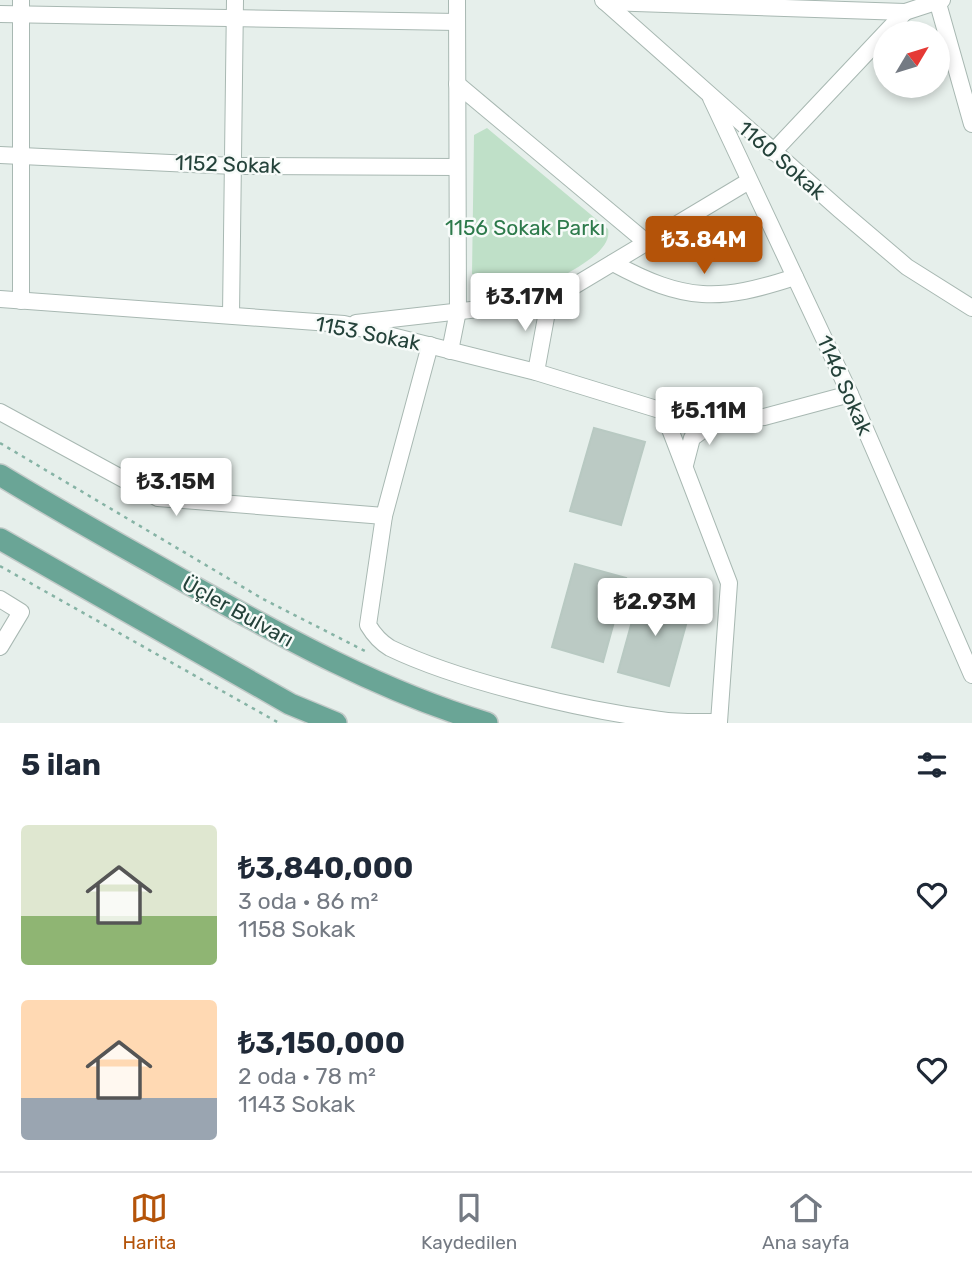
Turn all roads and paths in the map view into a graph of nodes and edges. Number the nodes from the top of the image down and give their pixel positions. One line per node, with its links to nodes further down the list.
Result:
1 (234, 0): 9 (street)
2 (457, 0): 10 (street)
3 (604, 1): 5 (street); 12 (street, 1160 Sokak)
4 (939, 1): 7 (street); 13 (street)
5 (747, 3): 7 (street)
6 (21, 7): 8 (street); 9 (street); 16 (street)
7 (905, 12): 14 (street)
8 (0, 14)
9 (234, 19): 10 (street); 17 (street)
10 (457, 22): 11 (street)
11 (457, 84): 18 (street); 20 (street)
12 (711, 98): 14 (street, 1160 Sokak); 19 (street, 1146 Sokak)
13 (972, 124)
14 (773, 152): 26 (street, 1160 Sokak)
15 (0, 155): 16 (street, 1152 Sokak)
16 (21, 156): 17 (street, 1152 Sokak); 24 (street)
17 (234, 166): 18 (street, 1152 Sokak); 28 (street)
18 (457, 167): 27 (street)
19 (749, 181): 20 (street); 22 (street, 1146 Sokak)
20 (646, 242): 21 (street)
21 (613, 263): 22 (street); 25 (street)
22 (795, 277): 33 (street, 1146 Sokak)
23 (0, 299): 24 (street, 1153 Sokak)
24 (21, 301): 28 (street, 1153 Sokak)
25 (549, 301): 27 (street); 32 (street)
26 (972, 308)
27 (458, 311): 29 (street); 31 (street)
28 (231, 315): 29 (street, 1153 Sokak)
29 (344, 324): 30 (street, 1153 Sokak)
30 (429, 345): 31 (street, 1153 Sokak); 40 (street)
31 (450, 351): 32 (street, 1153 Sokak)
32 (536, 372): 34 (street, 1153 Sokak)
33 (850, 394): 36 (street, 1153 Sokak); 46 (street, 1146 Sokak)
34 (663, 411): 36 (street, 1153 Sokak); 38 (street)
35 (0, 412): 40 (street)
36 (718, 419): 38 (street)
37 (0, 443): 45 (path)
38 (685, 465): 48 (street)
39 (0, 475): 51 (main road, Üçler Bulvarı)
40 (384, 516): 48 (street)
41 (0, 539): 47 (main road)
42 (0, 566): 49 (path)
43 (0, 600): 44 (street)
44 (0, 647)
45 (372, 654)
46 (972, 675)
47 (309, 717): 50 (main road)
48 (719, 722)
49 (279, 723)
50 (336, 723)
51 (487, 723)

